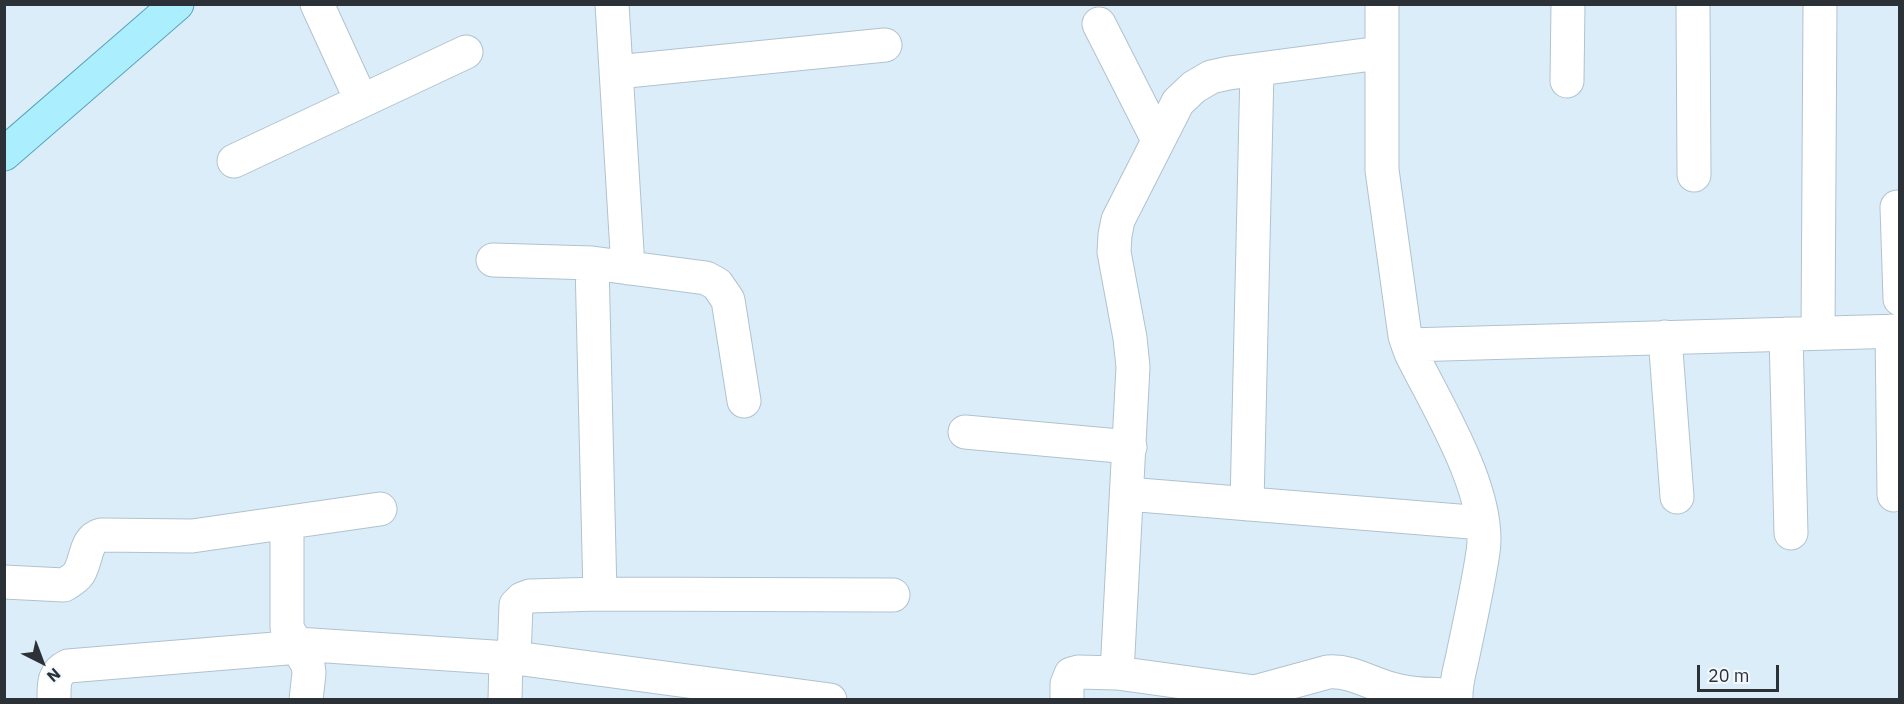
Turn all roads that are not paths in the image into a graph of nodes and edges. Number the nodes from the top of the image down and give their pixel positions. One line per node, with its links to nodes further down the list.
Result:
1 (317, 4): 15 (street)
2 (612, 4): 13 (street)
3 (1382, 4): 11 (street)
4 (1568, 4): 14 (street)
5 (1693, 4): 19 (street)
6 (1820, 6): 26 (street)
7 (170, 7): 17 (main road)
8 (1099, 24): 16 (street)
9 (885, 45): 13 (street)
10 (466, 52): 15 (street)
11 (1380, 53): 12 (street); 28 (street)
12 (1257, 70): 16 (street); 35 (street)
13 (617, 72): 23 (street)
14 (1567, 81)
15 (362, 100): 18 (street)
16 (1158, 140): 31 (street)
17 (4, 154)
18 (234, 160)
19 (1694, 175)
20 (1897, 207): 24 (street)
21 (493, 260): 22 (street)
22 (592, 263): 23 (street); 41 (street)
23 (628, 268): 29 (street)
24 (1899, 299)
25 (1896, 331): 26 (street); 33 (street)
26 (1802, 333): 27 (street); 39 (street)
27 (1665, 337): 28 (street); 34 (street)
28 (1408, 345): 38 (street)
29 (744, 401)
30 (965, 432): 31 (street)
31 (1130, 447): 32 (street)
32 (1127, 494): 35 (street); 45 (street)
33 (1894, 495)
34 (1677, 497)
35 (1247, 504): 38 (street)
36 (380, 509): 37 (street)
37 (287, 523): 40 (street); 43 (street)
38 (1483, 523): 46 (street)
39 (1791, 533)
40 (4, 582)
41 (600, 594): 42 (street); 44 (street)
42 (893, 595)
43 (298, 645): 44 (street); 47 (street); 48 (street)
44 (510, 658): 49 (street); 50 (street)
45 (1117, 673): 46 (street); 51 (street)
46 (1456, 698)
47 (54, 699)
48 (306, 699)
49 (505, 699)
50 (830, 699)
51 (1067, 699)

